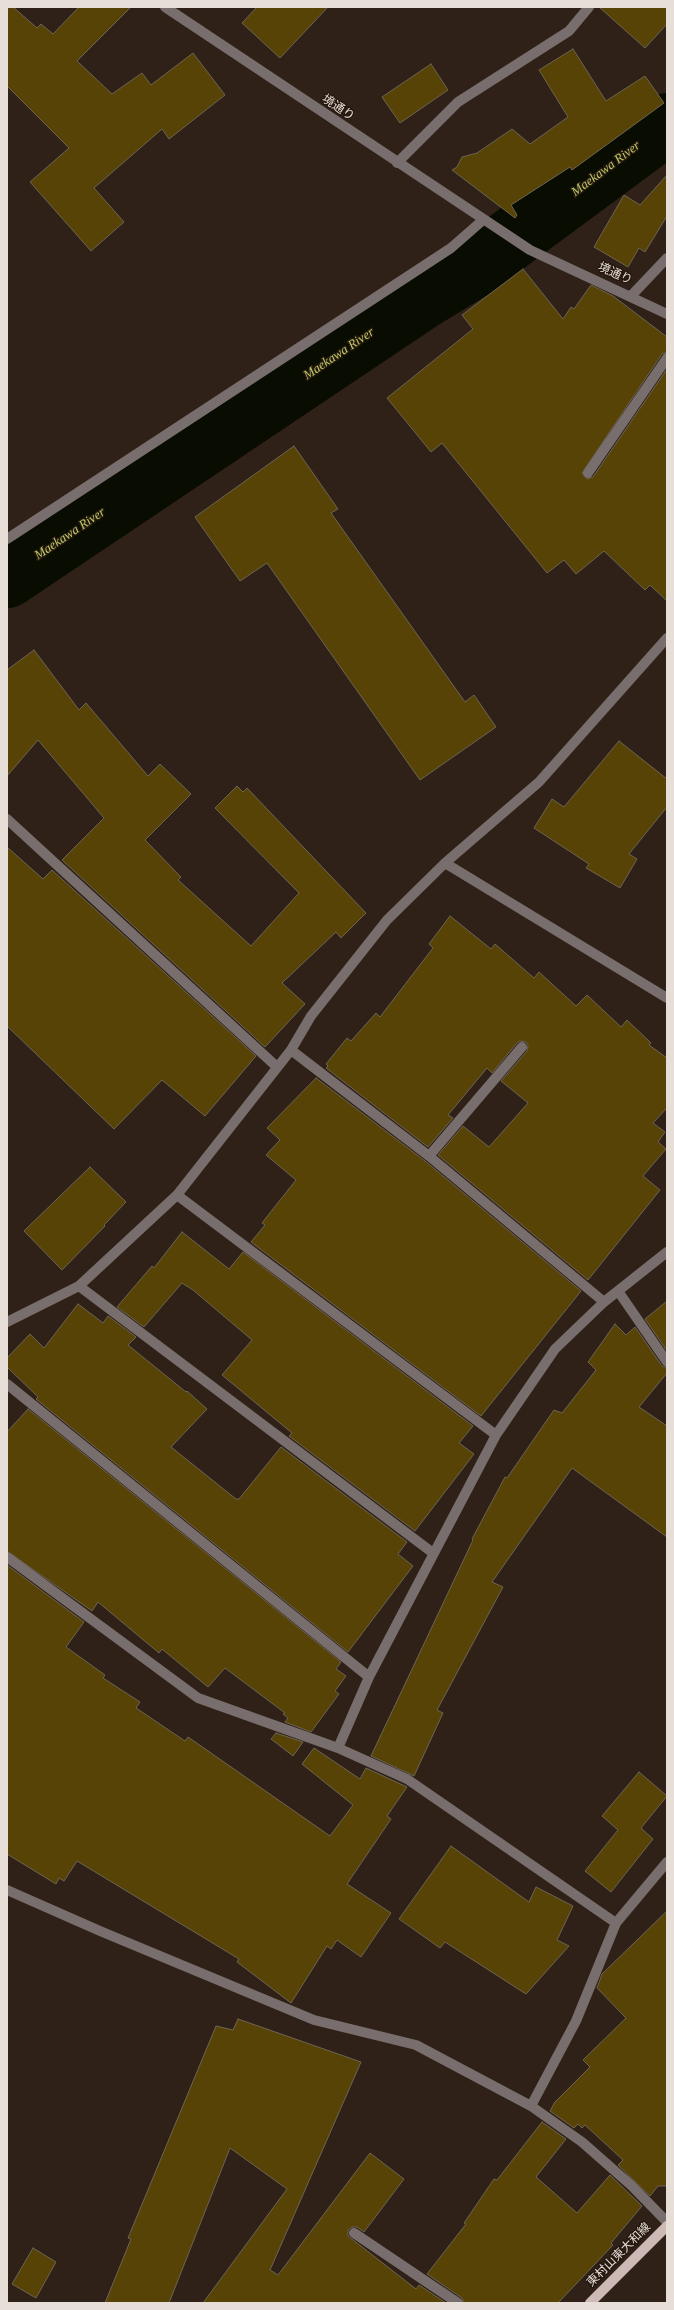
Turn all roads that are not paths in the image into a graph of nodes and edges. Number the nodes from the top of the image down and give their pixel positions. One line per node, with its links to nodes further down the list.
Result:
1 (589, 7): 3 (street)
2 (170, 8): 3 (street, 境通り)
3 (397, 164): 4 (street, 境通り)
4 (483, 220): 6 (street, 境通り); 10 (street)
5 (667, 258): 6 (street)
6 (631, 296): 7 (street, 境通り)
7 (667, 314)
8 (667, 358): 9 (street)
9 (588, 473)
10 (7, 539)
11 (667, 638): 13 (street)
12 (7, 819): 17 (street)
13 (445, 863): 14 (street); 16 (street)
14 (667, 998)
15 (522, 1047): 18 (street)
16 (290, 1050): 17 (street); 18 (street)
17 (277, 1067): 19 (street)
18 (429, 1156): 23 (street)
19 (177, 1195): 21 (street); 27 (street)
20 (667, 1252): 22 (street)
21 (79, 1286): 24 (street); 28 (street)
22 (618, 1291): 23 (street); 25 (street)
23 (604, 1302): 27 (street)
24 (7, 1322)
25 (667, 1362)
26 (7, 1384): 30 (street)
27 (496, 1435): 28 (street)
28 (433, 1553): 30 (street)
29 (7, 1557): 31 (street)
30 (370, 1678): 31 (street)
31 (338, 1748): 34 (street)
32 (667, 1862): 34 (street)
33 (7, 1890): 35 (street)
34 (616, 1923): 35 (street)
35 (531, 2106): 36 (street)
36 (667, 2222)
37 (667, 2226): 40 (main road, 東村山東大和線)
38 (354, 2233): 39 (street)
39 (458, 2303)
40 (590, 2303)

